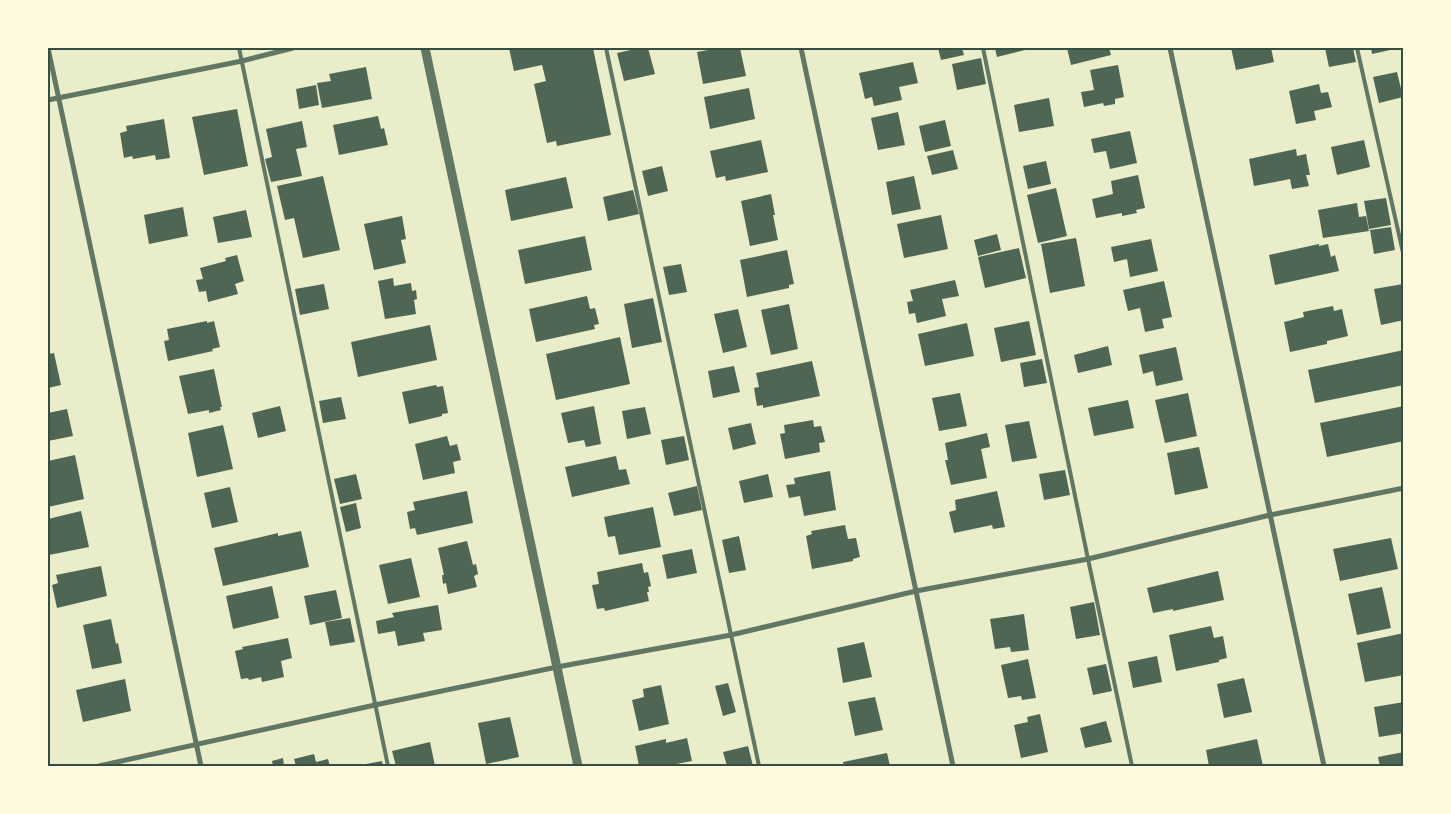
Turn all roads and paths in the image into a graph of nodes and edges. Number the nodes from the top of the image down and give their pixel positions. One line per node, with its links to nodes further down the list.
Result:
1 (48, 48): 11 (street)
2 (239, 48): 10 (lane)
3 (293, 48): 10 (street)
4 (425, 48): 19 (street)
5 (606, 48): 18 (lane)
6 (801, 48): 17 (street)
7 (983, 48): 16 (lane)
8 (1170, 48): 15 (street)
9 (1358, 48): 13 (lane)
10 (242, 61): 11 (street); 20 (lane)
11 (60, 98): 12 (street); 21 (street)
12 (48, 100)
13 (1404, 257)
14 (1404, 488): 15 (street)
15 (1270, 515): 16 (street); 29 (street)
16 (1088, 559): 17 (street); 28 (lane)
17 (916, 590): 18 (street); 27 (street)
18 (731, 634): 19 (street); 26 (lane)
19 (556, 667): 20 (street); 25 (street)
20 (376, 705): 21 (street); 24 (lane)
21 (197, 744): 22 (street); 23 (street)
22 (99, 766)
23 (201, 766)
24 (388, 766)
25 (578, 766)
26 (759, 766)
27 (953, 766)
28 (1132, 766)
29 (1324, 766)

